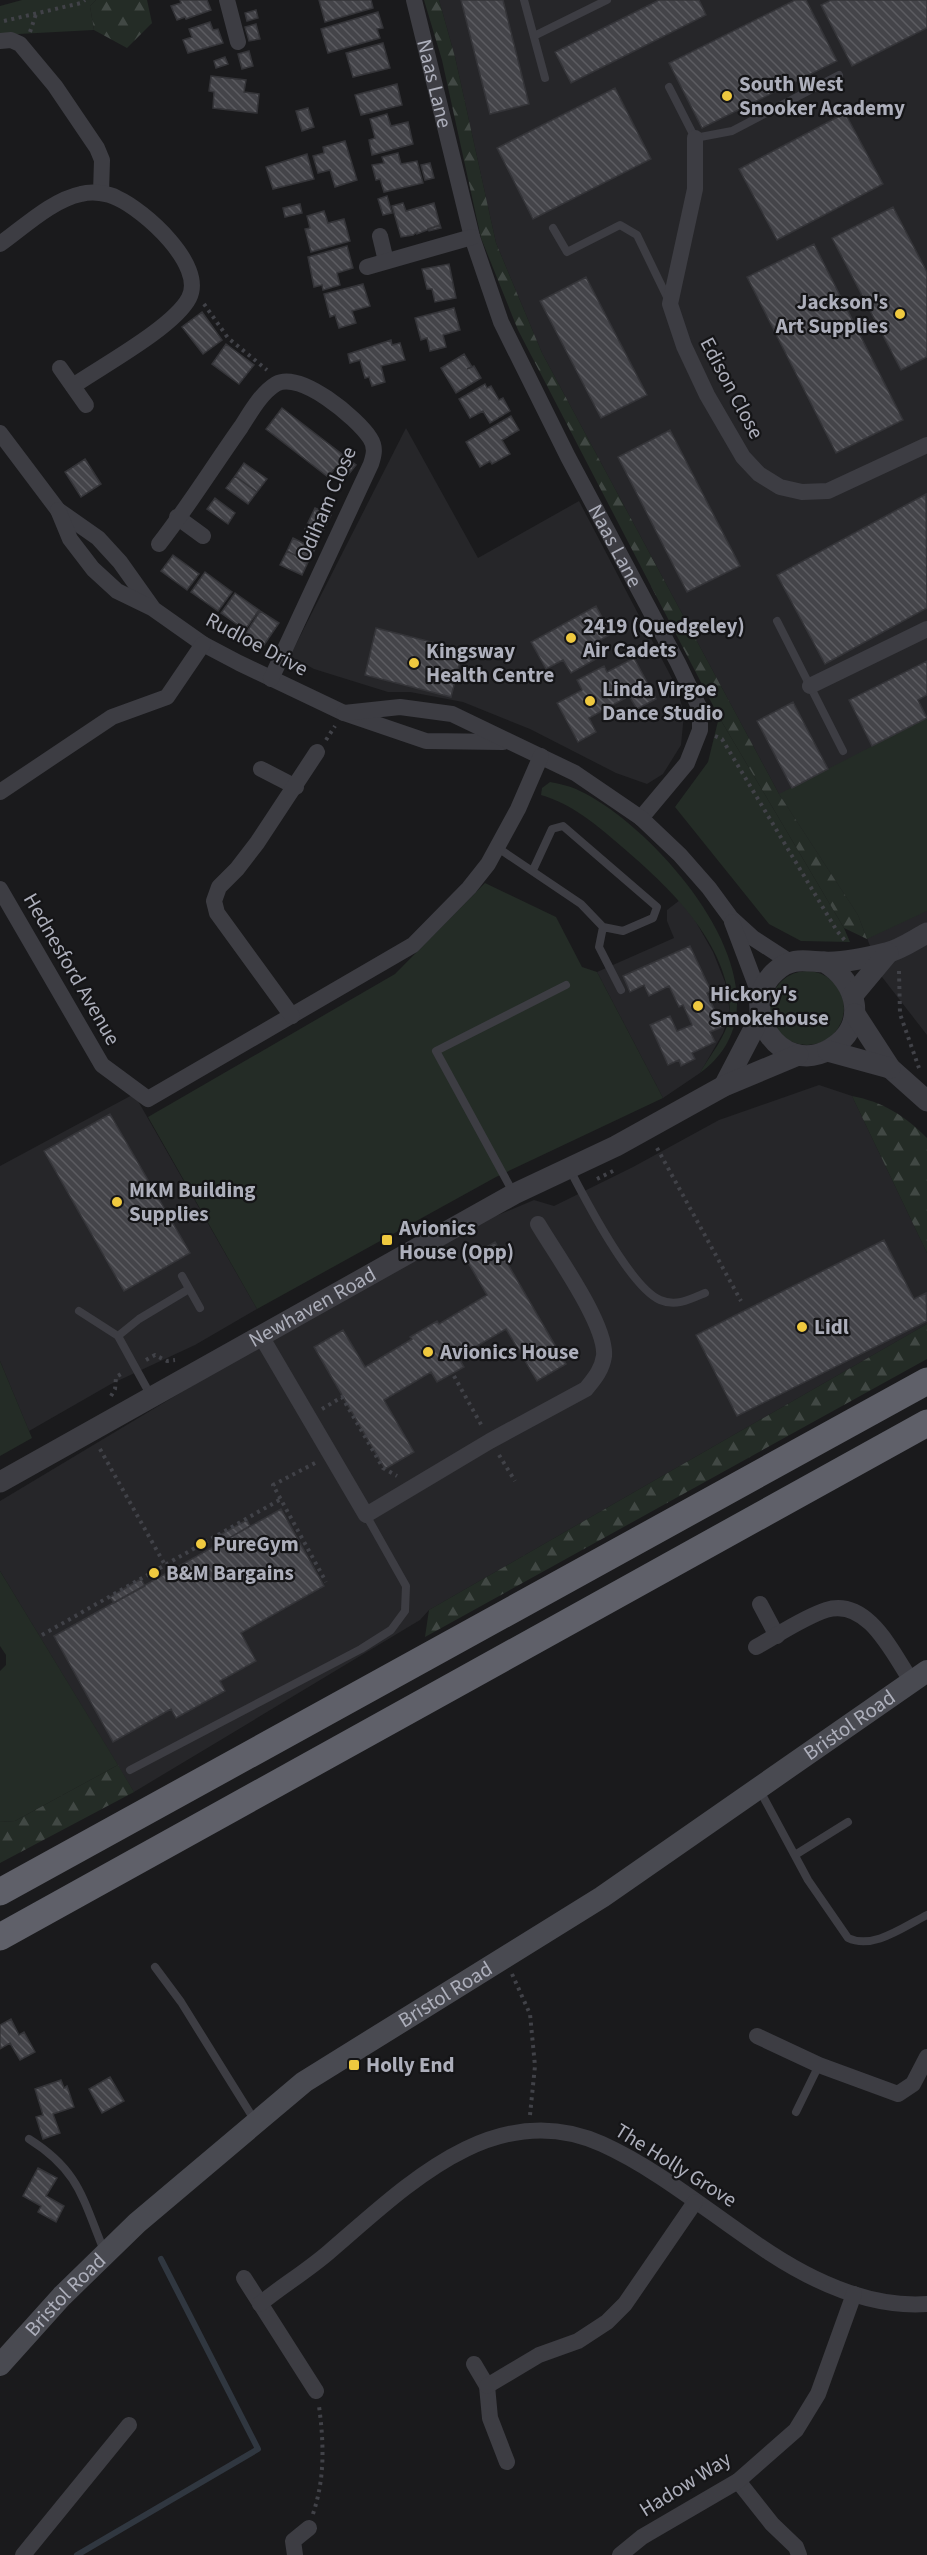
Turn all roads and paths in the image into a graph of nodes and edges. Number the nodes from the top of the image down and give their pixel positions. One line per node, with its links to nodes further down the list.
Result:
1 (85, 0): 6 (path)
2 (227, 0): 9 (street)
3 (414, 0): 17 (street, Naas Lane)
4 (524, 0): 7 (lane)
5 (607, 0): 7 (lane)
6 (0, 22)
7 (534, 36): 11 (lane)
8 (0, 41): 14 (street)
9 (238, 42)
10 (839, 75): 13 (lane)
11 (545, 78)
12 (669, 87): 13 (lane)
13 (695, 138): 22 (street)
14 (101, 193): 18 (street); 21 (street)
15 (554, 228): 22 (lane)
16 (380, 236): 19 (street)
17 (472, 237): 19 (street); 40 (street, Naas Lane)
18 (0, 244)
19 (386, 261): 20 (street)
20 (367, 267)
21 (192, 286): 24 (path); 25 (street)
22 (670, 304): 28 (street, Edison Close)
23 (60, 368): 25 (street)
24 (282, 382): 30 (street); 37 (street, Odiham Close)
25 (73, 386): 26 (street)
26 (86, 405)
27 (0, 433): 29 (street, Rudloe Drive)
28 (927, 446)
29 (58, 510): 33 (street, Rudloe Drive); 33 (street, Rudloe Drive)
30 (177, 517): 31 (street); 32 (street)
31 (203, 536)
32 (159, 543)
33 (152, 608): 36 (street, Rudloe Drive)
34 (777, 621): 38 (lane)
35 (927, 629): 38 (street)
36 (203, 644): 37 (street, Rudloe Drive); 47 (street)
37 (271, 679): 39 (street, Rudloe Drive)
38 (810, 686): 42 (lane)
39 (344, 713): 41 (street, Rudloe Drive); 41 (street, Rudloe Drive); 43 (path)
40 (700, 730): 48 (street, Naas Lane); 55 (path)
41 (507, 742): 44 (street, Rudloe Drive)
42 (843, 751)
43 (317, 752): 46 (street)
44 (542, 756): 48 (street, Rudloe Drive); 49 (street, Hednesford Avenue)
45 (261, 769): 46 (street)
46 (296, 787): 64 (street)
47 (0, 792)
48 (641, 818): 52 (street)
49 (498, 848): 50 (lane); 64 (street, Hednesford Avenue)
50 (533, 870): 53 (lane); 53 (lane)
51 (0, 889): 64 (street, Hednesford Avenue)
52 (731, 918): 57 (street); 63 (street)
53 (603, 927): 61 (lane)
54 (927, 933): 56 (street)
55 (852, 948)
56 (893, 960): 58 (street); 59 (path); 62 (street); 68 (path)
57 (790, 962): 58 (street); 63 (street)
58 (824, 962): 62 (street)
59 (891, 975)
60 (566, 986): 77 (lane)
61 (621, 990)
62 (854, 1004): 65 (street); 67 (street)
63 (760, 1007): 66 (street); 69 (street)
64 (292, 1016)
65 (828, 1051): 66 (street); 67 (street)
66 (798, 1055): 69 (street, Newhaven Road)
67 (890, 1068): 70 (street)
68 (920, 1073)
69 (724, 1086): 75 (street, Newhaven Road)
70 (927, 1101)
71 (666, 1142): 72 (path)
72 (657, 1148): 73 (path); 82 (path)
73 (647, 1153)
74 (628, 1164): 76 (path)
75 (569, 1167): 76 (lane); 77 (street, Newhaven Road)
76 (579, 1187): 81 (lane)
77 (514, 1194): 86 (street, Newhaven Road)
78 (538, 1224): 100 (street)
79 (182, 1276): 80 (lane)
80 (189, 1289): 83 (lane); 85 (lane)
81 (705, 1293)
82 (741, 1301)
83 (200, 1308)
84 (79, 1311): 85 (lane)
85 (118, 1336): 89 (lane)
86 (261, 1336): 89 (street, Newhaven Road); 90 (street)
87 (454, 1376): 92 (path)
88 (927, 1381): 114 (highway)
89 (151, 1397): 99 (street, Newhaven Road)
90 (308, 1418): 97 (street); 100 (path)
91 (927, 1423): 116 (highway)
92 (484, 1429)
93 (110, 1443): 94 (path)
94 (100, 1449): 96 (path); 103 (path)
95 (495, 1449): 98 (path)
96 (90, 1455)
97 (330, 1456): 101 (path); 102 (street)
98 (515, 1481)
99 (0, 1482)
100 (417, 1486): 102 (street)
101 (280, 1499): 103 (path); 104 (path)
102 (366, 1515): 110 (lane)
103 (165, 1565): 106 (path)
104 (326, 1582)
105 (760, 1604): 107 (street)
106 (42, 1635)
107 (777, 1636): 108 (street); 109 (street)
108 (756, 1647)
109 (919, 1677): 111 (main road, Bristol Road)
110 (130, 1770)
111 (758, 1789): 113 (lane); 117 (main road, Bristol Road)
112 (848, 1822): 113 (lane)
113 (795, 1855): 115 (lane)
114 (0, 1892)
115 (927, 1915)
116 (0, 1937)
117 (505, 1958): 123 (main road, Bristol Road); 124 (path)
118 (155, 1967): 123 (lane)
119 (757, 2036): 121 (street)
120 (927, 2057): 121 (street)
121 (819, 2065): 122 (lane)
122 (796, 2112)
123 (255, 2121): 127 (main road, Bristol Road)
124 (528, 2131): 126 (street, The Holly Grove); 130 (street, The Holly Grove)
125 (29, 2139): 127 (lane)
126 (695, 2202): 129 (street, The Holly Grove); 134 (street)
127 (105, 2253): 132 (main road, Bristol Road)
128 (244, 2278): 130 (street)
129 (854, 2294): 131 (street, The Holly Grove); 138 (street, Hadow Way)
130 (260, 2304): 135 (street)
131 (927, 2304)
132 (0, 2364)
133 (474, 2364): 134 (street)
134 (487, 2386): 137 (street)
135 (316, 2391): 139 (path)
136 (129, 2425): 140 (street)
137 (507, 2462)
138 (738, 2481): 142 (street, Hadow Way); 143 (street)
139 (309, 2528): 141 (street)
140 (23, 2555)
141 (295, 2555)
142 (620, 2555)
143 (799, 2555)

